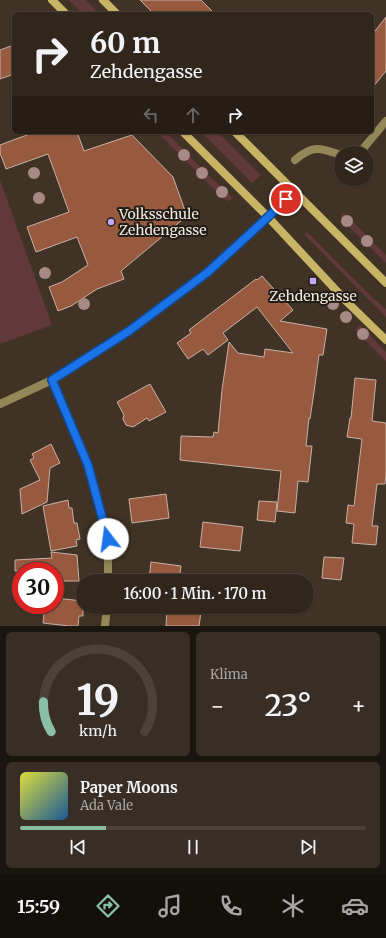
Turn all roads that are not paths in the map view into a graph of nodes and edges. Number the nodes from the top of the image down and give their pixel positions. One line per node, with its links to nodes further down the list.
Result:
1 (52, 0): 3 (main road)
2 (103, 0): 4 (main road)
3 (64, 12)
4 (115, 12)
5 (386, 120): 8 (street)
6 (185, 134): 12 (main road)
7 (236, 134): 11 (main road)
8 (365, 146)
9 (334, 153): 10 (street)
10 (296, 160)
11 (294, 191): 12 (street); 13 (main road)
12 (268, 217): 14 (main road); 15 (street)
13 (386, 283)
14 (386, 340)
15 (52, 380): 16 (street); 17 (street)
16 (0, 404)
17 (108, 574)
18 (106, 614): 19 (street)
19 (105, 626)

